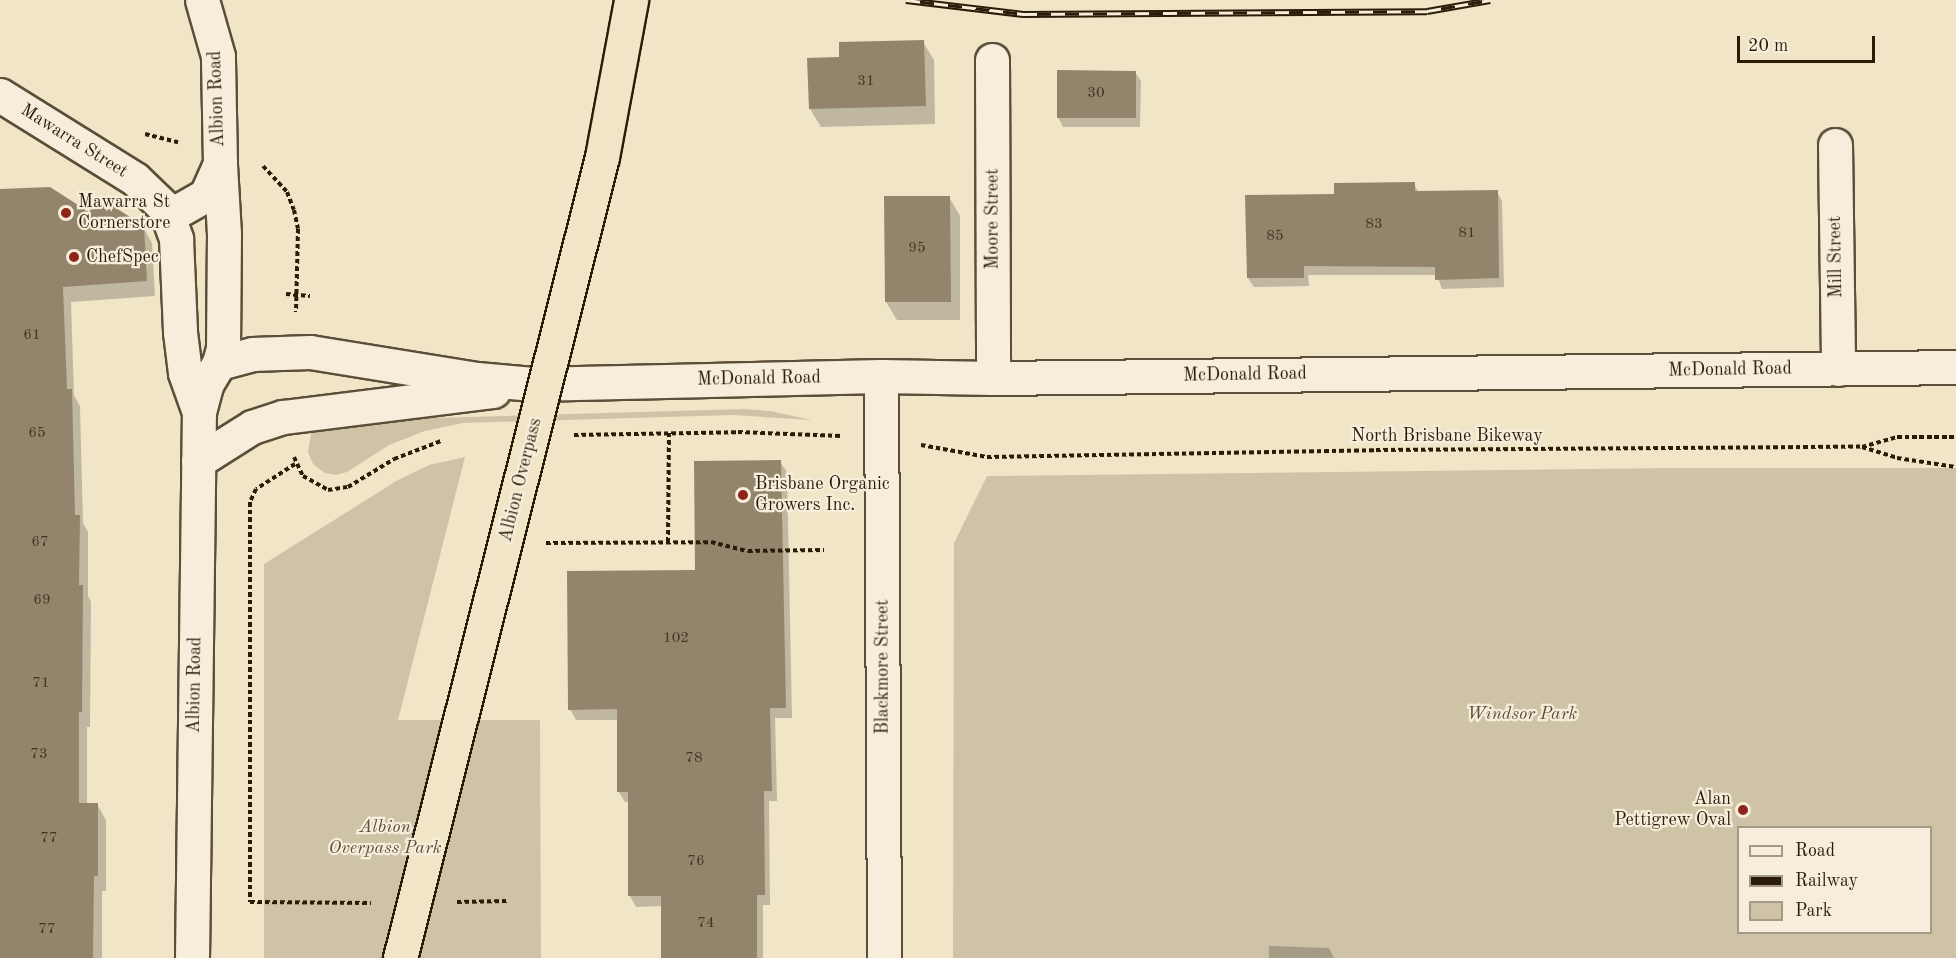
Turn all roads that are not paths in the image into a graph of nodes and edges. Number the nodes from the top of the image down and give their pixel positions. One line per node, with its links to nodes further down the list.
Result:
1 (202, 0): 6 (street, Albion Road)
2 (631, 0): 17 (main road, Albion Overpass, bridge)
3 (992, 60): 12 (street, Moore Street)
4 (0, 95): 7 (street, Mawarra Street)
5 (1835, 145): 10 (street, Mill Street)
6 (220, 164): 7 (street, Albion Road); 8 (street, Albion Road)
7 (169, 216): 14 (street, Albion Road)
8 (219, 363): 13 (street, McDonald Road); 14 (street, Albion Road)
9 (1956, 367): 10 (street, McDonald Road)
10 (1838, 369): 12 (street, McDonald Road)
11 (881, 376): 12 (street, McDonald Road); 13 (street, McDonald Road); 18 (street, Blackmore Street)
12 (993, 378)
13 (533, 384): 15 (street, McDonald Road)
14 (199, 412): 15 (street, Albion Road)
15 (198, 461): 16 (street, Albion Road)
16 (192, 958)
17 (400, 958)
18 (884, 958)

